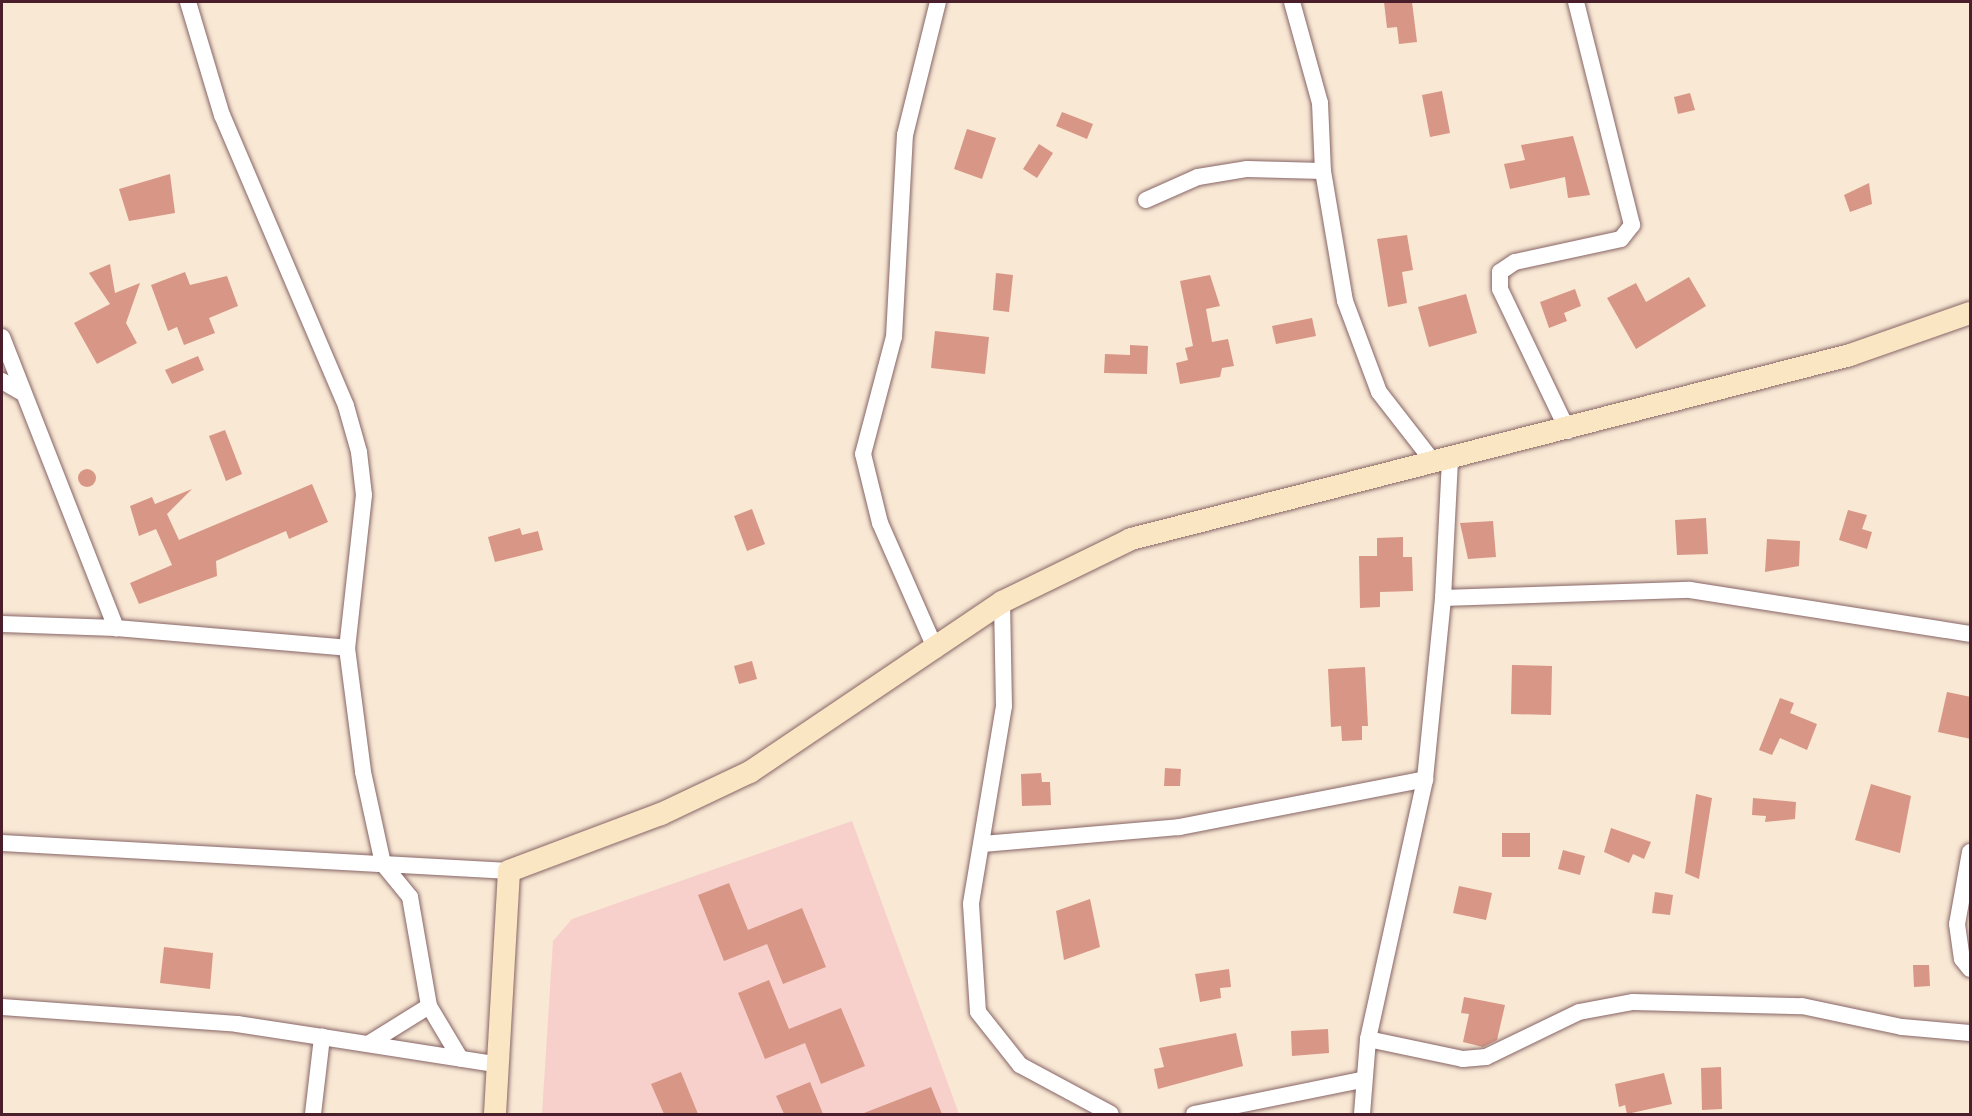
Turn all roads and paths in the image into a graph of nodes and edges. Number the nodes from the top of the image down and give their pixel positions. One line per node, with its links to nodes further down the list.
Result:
1 (188, 2): 18 (street)
2 (938, 2): 19 (street)
3 (1292, 2): 5 (street)
4 (1576, 2): 11 (street)
5 (1323, 171): 6 (street); 12 (street)
6 (1146, 200)
7 (1971, 312): 11 (street)
8 (2, 338): 10 (street)
9 (2, 381): 10 (street)
10 (21, 392): 16 (street)
11 (1568, 431): 12 (street)
12 (1442, 462): 13 (street); 14 (street)
13 (1443, 598): 17 (street); 20 (street)
14 (1002, 602): 19 (street); 22 (street)
15 (2, 624): 16 (street)
16 (116, 628): 18 (street)
17 (1971, 634)
18 (347, 648): 24 (street)
19 (936, 650): 25 (street)
20 (1425, 779): 22 (street); 31 (street)
21 (2, 843): 24 (street)
22 (982, 844): 38 (street)
23 (1971, 852): 26 (street)
24 (383, 864): 25 (street); 27 (street)
25 (509, 871): 34 (street)
26 (1971, 969)
27 (429, 1006): 32 (street); 33 (street)
28 (2, 1007): 30 (street)
29 (1971, 1033): 31 (street)
30 (322, 1037): 32 (street); 36 (street)
31 (1368, 1039): 35 (street)
32 (368, 1044): 33 (street)
33 (460, 1058): 34 (street)
34 (500, 1065): 37 (street)
35 (1361, 1080): 39 (street); 40 (street)
36 (313, 1114)
37 (495, 1114)
38 (1111, 1114)
39 (1194, 1114)
40 (1362, 1114)

